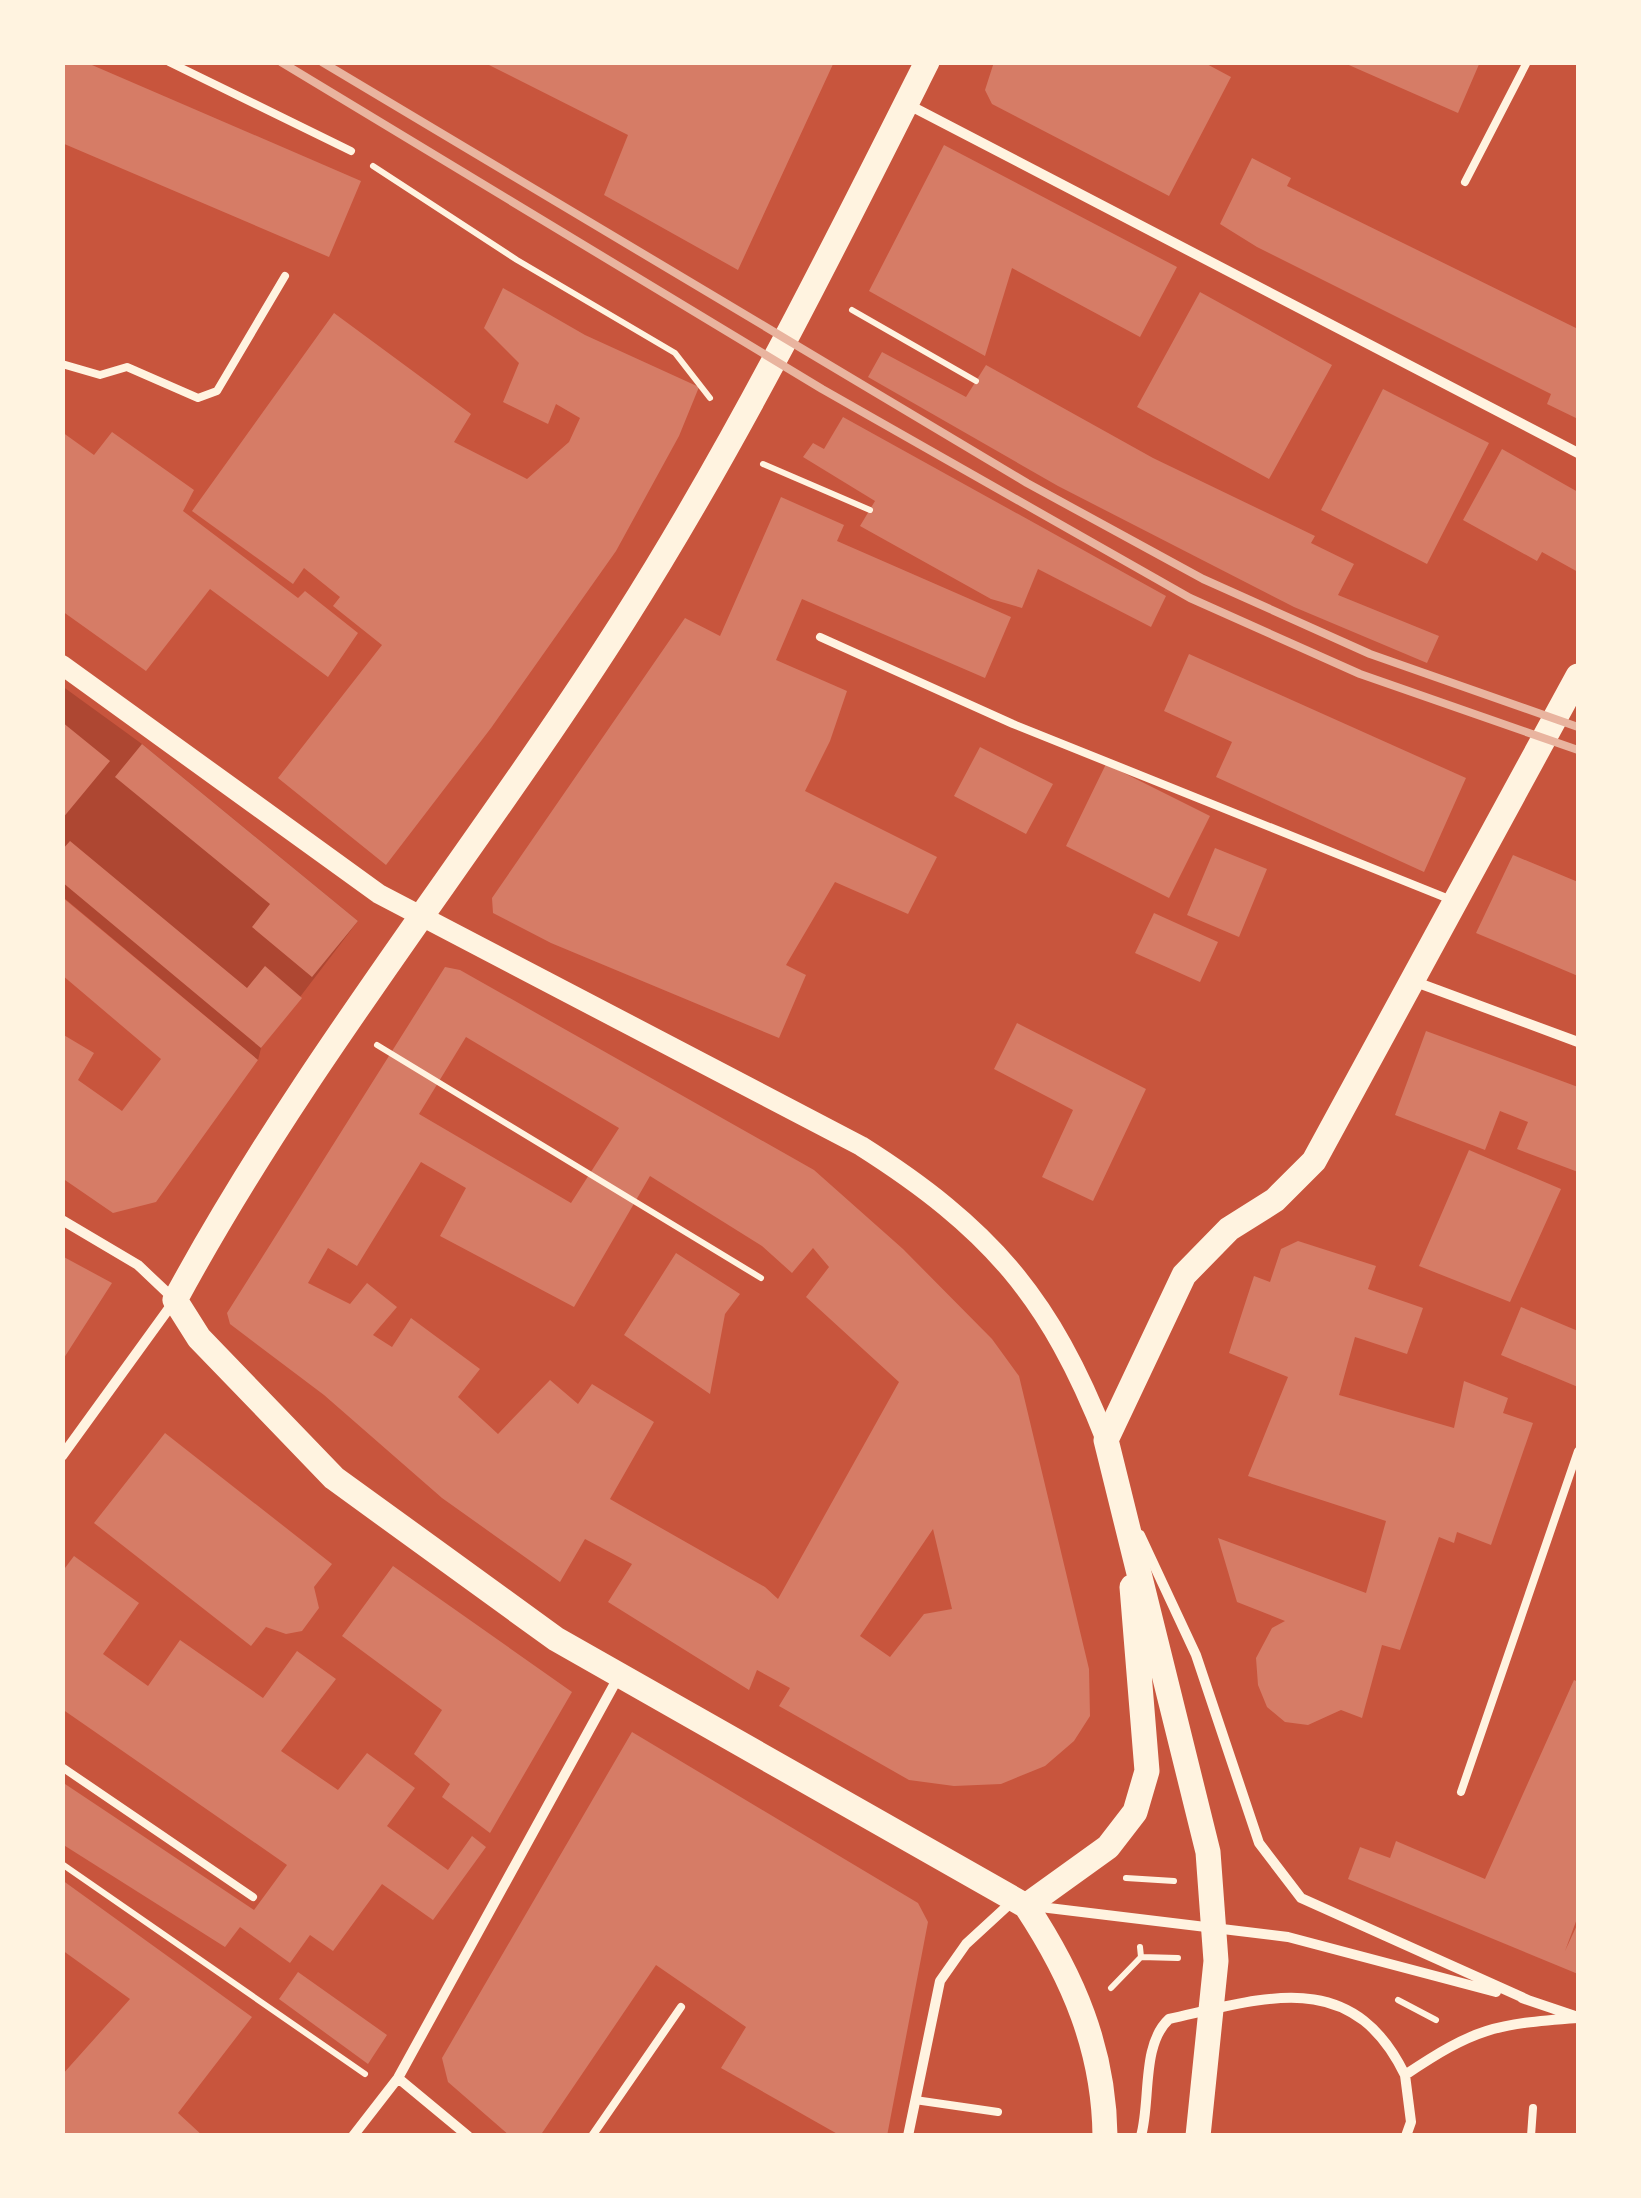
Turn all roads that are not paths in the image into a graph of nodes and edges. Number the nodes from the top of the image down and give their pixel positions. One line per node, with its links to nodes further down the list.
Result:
1 (169, 62): 5 (lane)
2 (928, 62): 4 (main road)
3 (1528, 62): 6 (lane)
4 (906, 104): 9 (street); 14 (main road)
5 (351, 152)
6 (1465, 182)
7 (286, 276): 8 (lane)
8 (62, 364)
9 (1578, 453)
10 (820, 637): 13 (lane)
11 (62, 664): 14 (main road)
12 (1578, 676): 13 (main road)
13 (1458, 903): 15 (main road)
14 (424, 915): 18 (main road); 19 (main road)
15 (1412, 981): 16 (street); 19 (main road)
16 (1578, 1042)
17 (62, 1220): 18 (street)
18 (175, 1300): 21 (street); 23 (main road)
19 (1106, 1440): 22 (main road)
20 (1578, 1450): 25 (lane)
21 (62, 1456)
22 (1125, 1502): 27 (main road); 28 (main road); 29 (street)
23 (620, 1674): 27 (main road); 34 (street)
24 (62, 1767): 26 (lane)
25 (1461, 1792)
26 (253, 1897)
27 (1021, 1902): 28 (street); 35 (street); 42 (main road)
28 (1216, 1927): 29 (street); 31 (main road)
29 (1528, 2000): 32 (street)
30 (681, 2007): 40 (lane)
31 (1210, 2010): 33 (street); 43 (street); 44 (main road)
32 (1578, 2017): 33 (street)
33 (1405, 2075): 45 (street)
34 (398, 2078): 38 (street); 39 (street)
35 (915, 2100): 37 (lane); 41 (street)
36 (1533, 2108): 46 (lane)
37 (998, 2112)
38 (353, 2136)
39 (468, 2136)
40 (592, 2136)
41 (908, 2136)
42 (1105, 2136)
43 (1141, 2136)
44 (1198, 2136)
45 (1406, 2136)
46 (1531, 2136)

